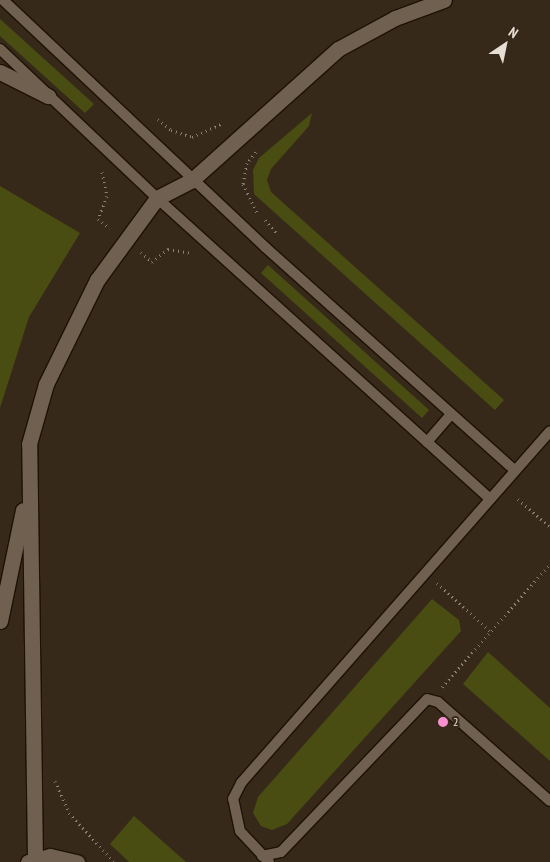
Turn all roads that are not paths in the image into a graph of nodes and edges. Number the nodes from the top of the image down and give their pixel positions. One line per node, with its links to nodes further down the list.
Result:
1 (3, 0): 6 (lane)
2 (444, 0): 6 (street)
3 (0, 49): 5 (lane)
4 (0, 72): 5 (street)
5 (48, 96): 7 (lane)
6 (192, 180): 7 (street); 8 (lane)
7 (157, 198): 10 (lane); 12 (street)
8 (451, 414): 10 (lane); 11 (lane)
9 (550, 431): 11 (lane)
10 (427, 442): 13 (lane)
11 (514, 470): 13 (lane)
12 (29, 484): 14 (street); 17 (street)
13 (490, 499): 16 (lane)
14 (0, 621)
15 (550, 800): 16 (lane)
16 (266, 859)
17 (31, 860): 18 (street)
18 (77, 862)

